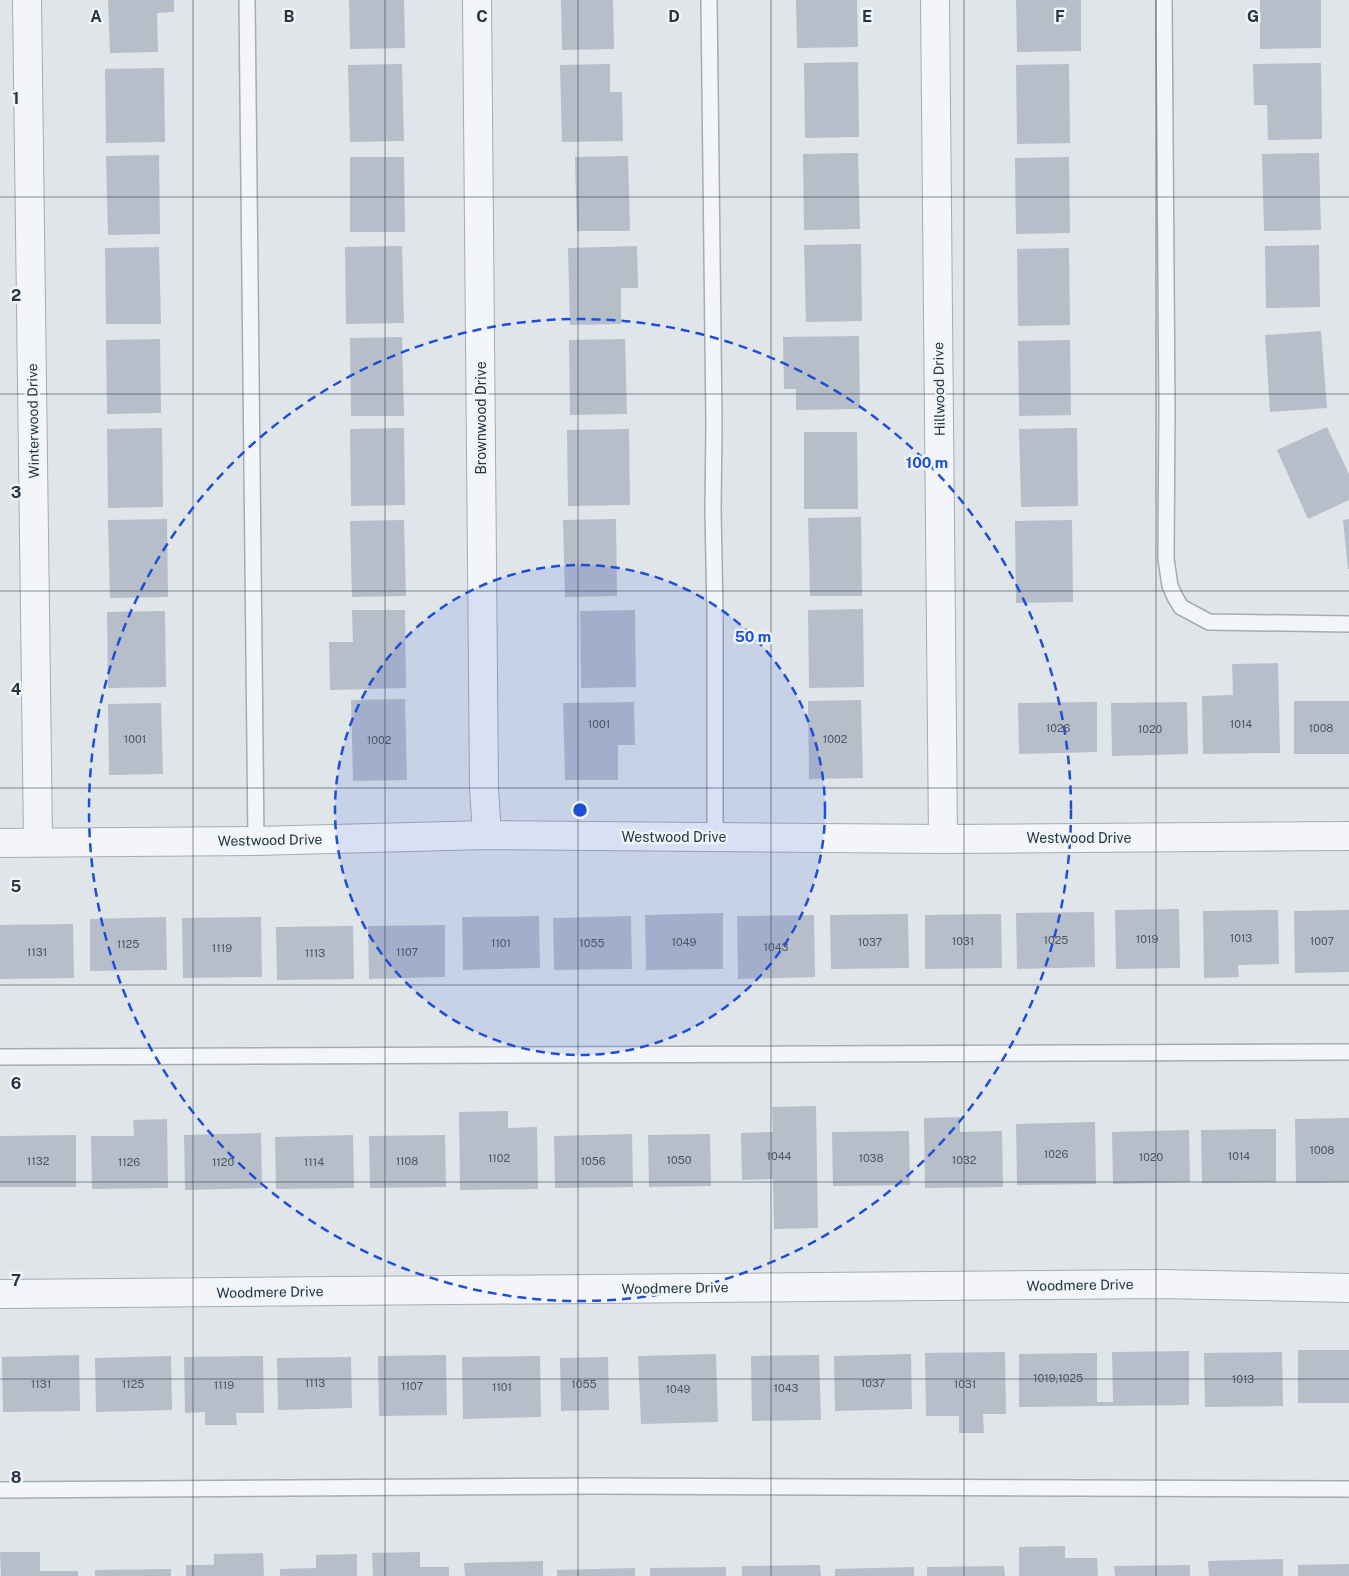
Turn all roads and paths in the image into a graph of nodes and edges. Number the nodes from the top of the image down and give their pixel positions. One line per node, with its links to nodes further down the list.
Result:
1 (27, 0): 13 (street, Winterwood Drive)
2 (247, 0): 12 (lane)
3 (477, 0): 8 (street, Brownwood Drive)
4 (709, 0): 10 (lane)
5 (935, 0): 11 (street, Hillwood Drive)
6 (1164, 0): 7 (lane)
7 (1349, 624)
8 (487, 835): 10 (street, Westwood Drive); 12 (street, Westwood Drive)
9 (1349, 836): 11 (street, Westwood Drive)
10 (715, 837): 11 (street, Westwood Drive)
11 (943, 838)
12 (256, 841): 13 (street, Westwood Drive)
13 (38, 842): 14 (street, Westwood Drive)
14 (0, 843)
15 (1349, 1052): 16 (lane)
16 (0, 1057)
17 (1349, 1288): 18 (street, Woodmere Drive)
18 (0, 1294)
19 (1349, 1489): 20 (lane)
20 (0, 1490)

